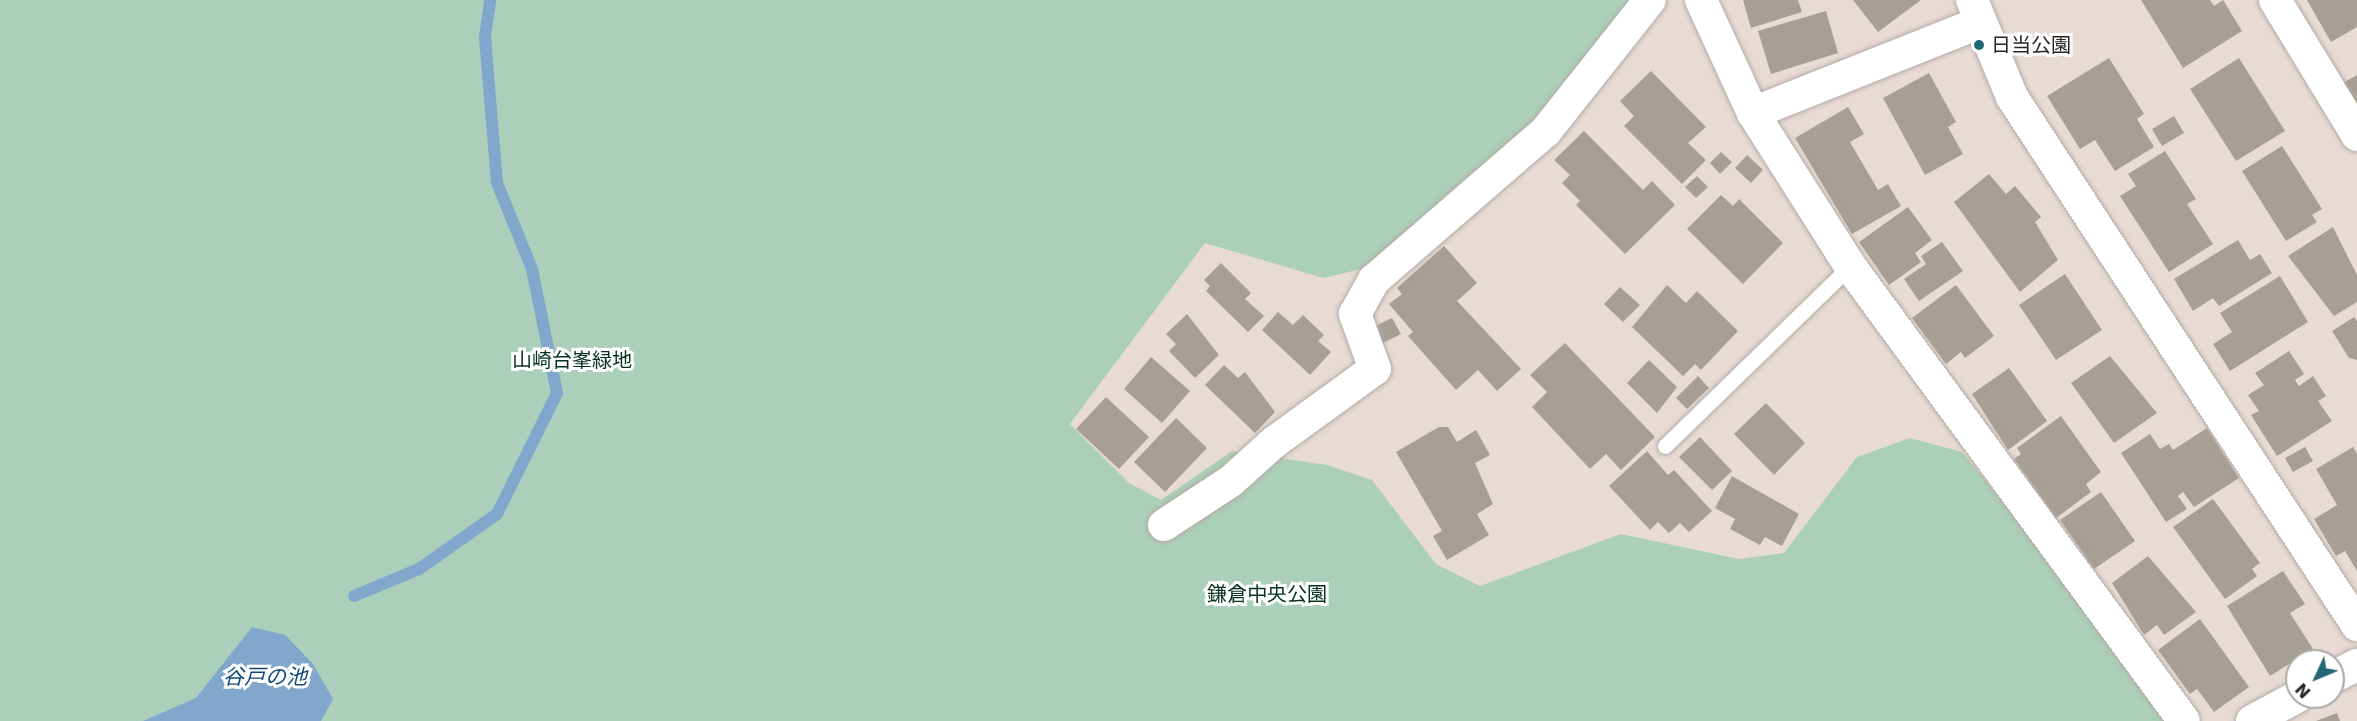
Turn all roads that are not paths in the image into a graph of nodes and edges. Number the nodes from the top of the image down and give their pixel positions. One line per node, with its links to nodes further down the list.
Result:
1 (1650, 0): 9 (street)
2 (1701, 0): 5 (street)
3 (2275, 0): 6 (street)
4 (1976, 11): 5 (street); 10 (street)
5 (1754, 113): 7 (street)
6 (2357, 135)
7 (1850, 266): 8 (lane); 12 (street)
8 (1665, 446)
9 (1164, 525)
10 (2357, 625)
11 (2285, 703): 13 (street)
12 (2184, 721)
13 (2252, 721)

